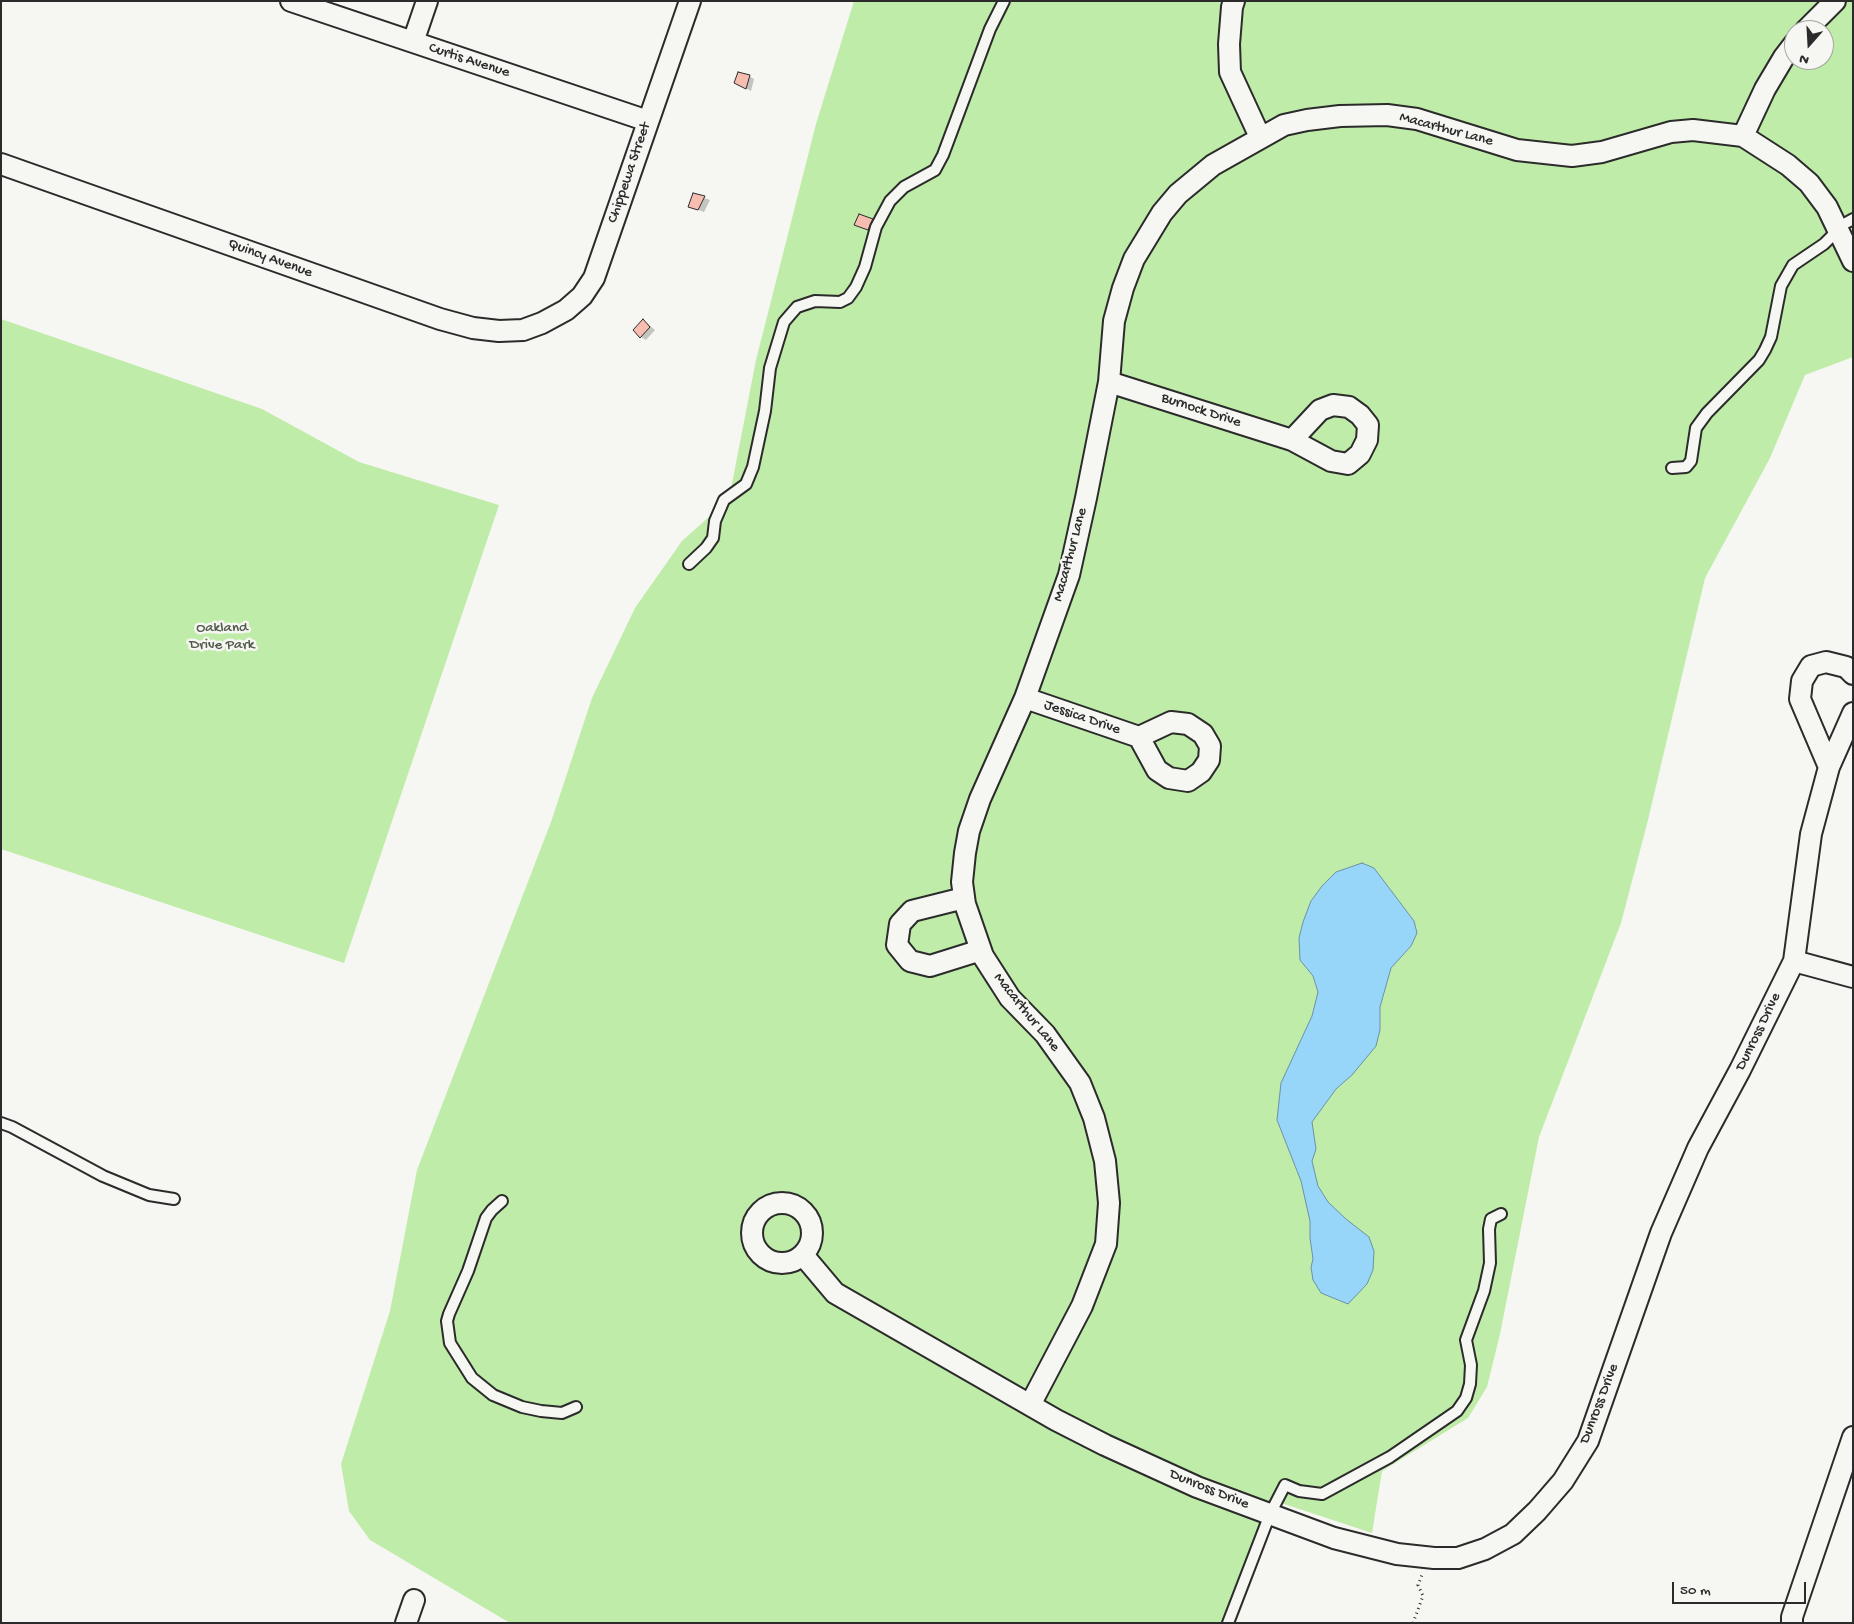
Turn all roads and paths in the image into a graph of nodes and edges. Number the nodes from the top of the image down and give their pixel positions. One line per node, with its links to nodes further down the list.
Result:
1 (291, 1): 8 (street, Curtis Avenue)
2 (427, 1): 8 (street)
3 (690, 1): 10 (street, Chippewa Street)
4 (1004, 1): 20 (lane)
5 (1234, 1): 12 (street)
6 (1834, 1): 7 (street)
7 (1816, 20)
8 (413, 42): 10 (street, Curtis Avenue)
9 (1784, 57): 11 (street)
10 (648, 120): 16 (street, Chippewa Street)
11 (1743, 136): 12 (street, Macarthur Lane); 14 (street)
12 (1260, 137): 17 (street, Macarthur Lane)
13 (1, 164): 16 (street, Quincy Avenue)
14 (1845, 224): 15 (street); 19 (lane)
15 (1853, 261)
16 (542, 323)
17 (1109, 382): 18 (street, Burnock Drive); 22 (street, Macarthur Lane)
18 (1292, 440)
19 (1672, 468)
20 (689, 564)
21 (1853, 674): 25 (street)
22 (1025, 698): 24 (street, Jessica Drive); 26 (street, Macarthur Lane)
23 (1853, 713): 25 (street, Dunross Drive)
24 (1139, 738)
25 (1829, 767): 28 (street, Dunross Drive)
26 (964, 898): 27 (street, Macarthur Lane); 27 (street)
27 (981, 950): 35 (street, Macarthur Lane)
28 (1794, 960): 29 (street); 39 (street, Dunross Drive)
29 (1853, 977)
30 (1, 1124): 31 (lane)
31 (174, 1199)
32 (502, 1201): 36 (lane)
33 (1501, 1214): 38 (lane)
34 (803, 1255): 35 (street, Dunross Drive)
35 (1030, 1405): 38 (street, Dunross Drive)
36 (576, 1407)
37 (1853, 1437): 44 (street)
38 (1270, 1514): 39 (street, Dunross Drive); 42 (lane)
39 (1427, 1557): 43 (path)
40 (414, 1600): 41 (street)
41 (406, 1623)
42 (1228, 1623)
43 (1413, 1623)
44 (1792, 1623)

